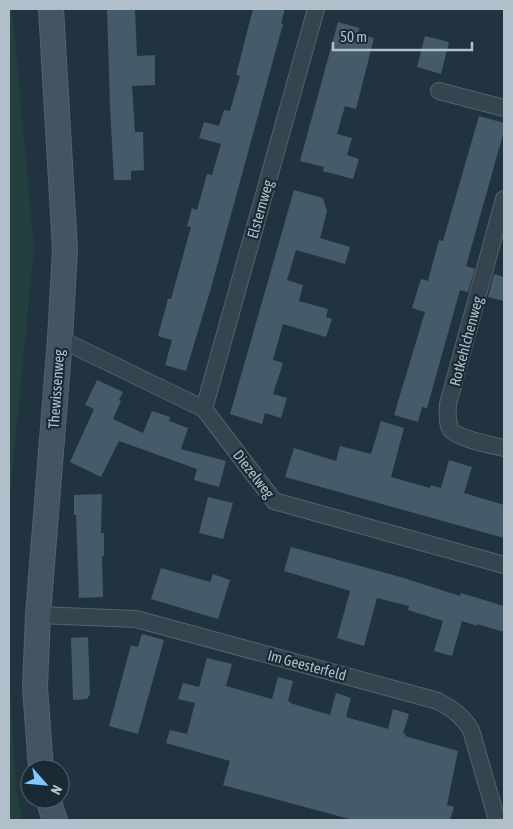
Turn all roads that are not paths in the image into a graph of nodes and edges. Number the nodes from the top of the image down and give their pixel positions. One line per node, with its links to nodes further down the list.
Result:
1 (51, 9): 6 (street, Thewissenweg)
2 (316, 9): 7 (street, Elsternweg)
3 (439, 91): 4 (street)
4 (504, 108)
5 (504, 199): 8 (street, Rotkehlchenweg)
6 (60, 339): 7 (street, Diezelweg); 10 (street, Thewissenweg)
7 (204, 409): 9 (street, Diezelweg)
8 (504, 448)
9 (504, 565)
10 (38, 615): 11 (street, Thewissenweg); 12 (street, Im Geesterfeld)
11 (40, 759)
12 (497, 820)

